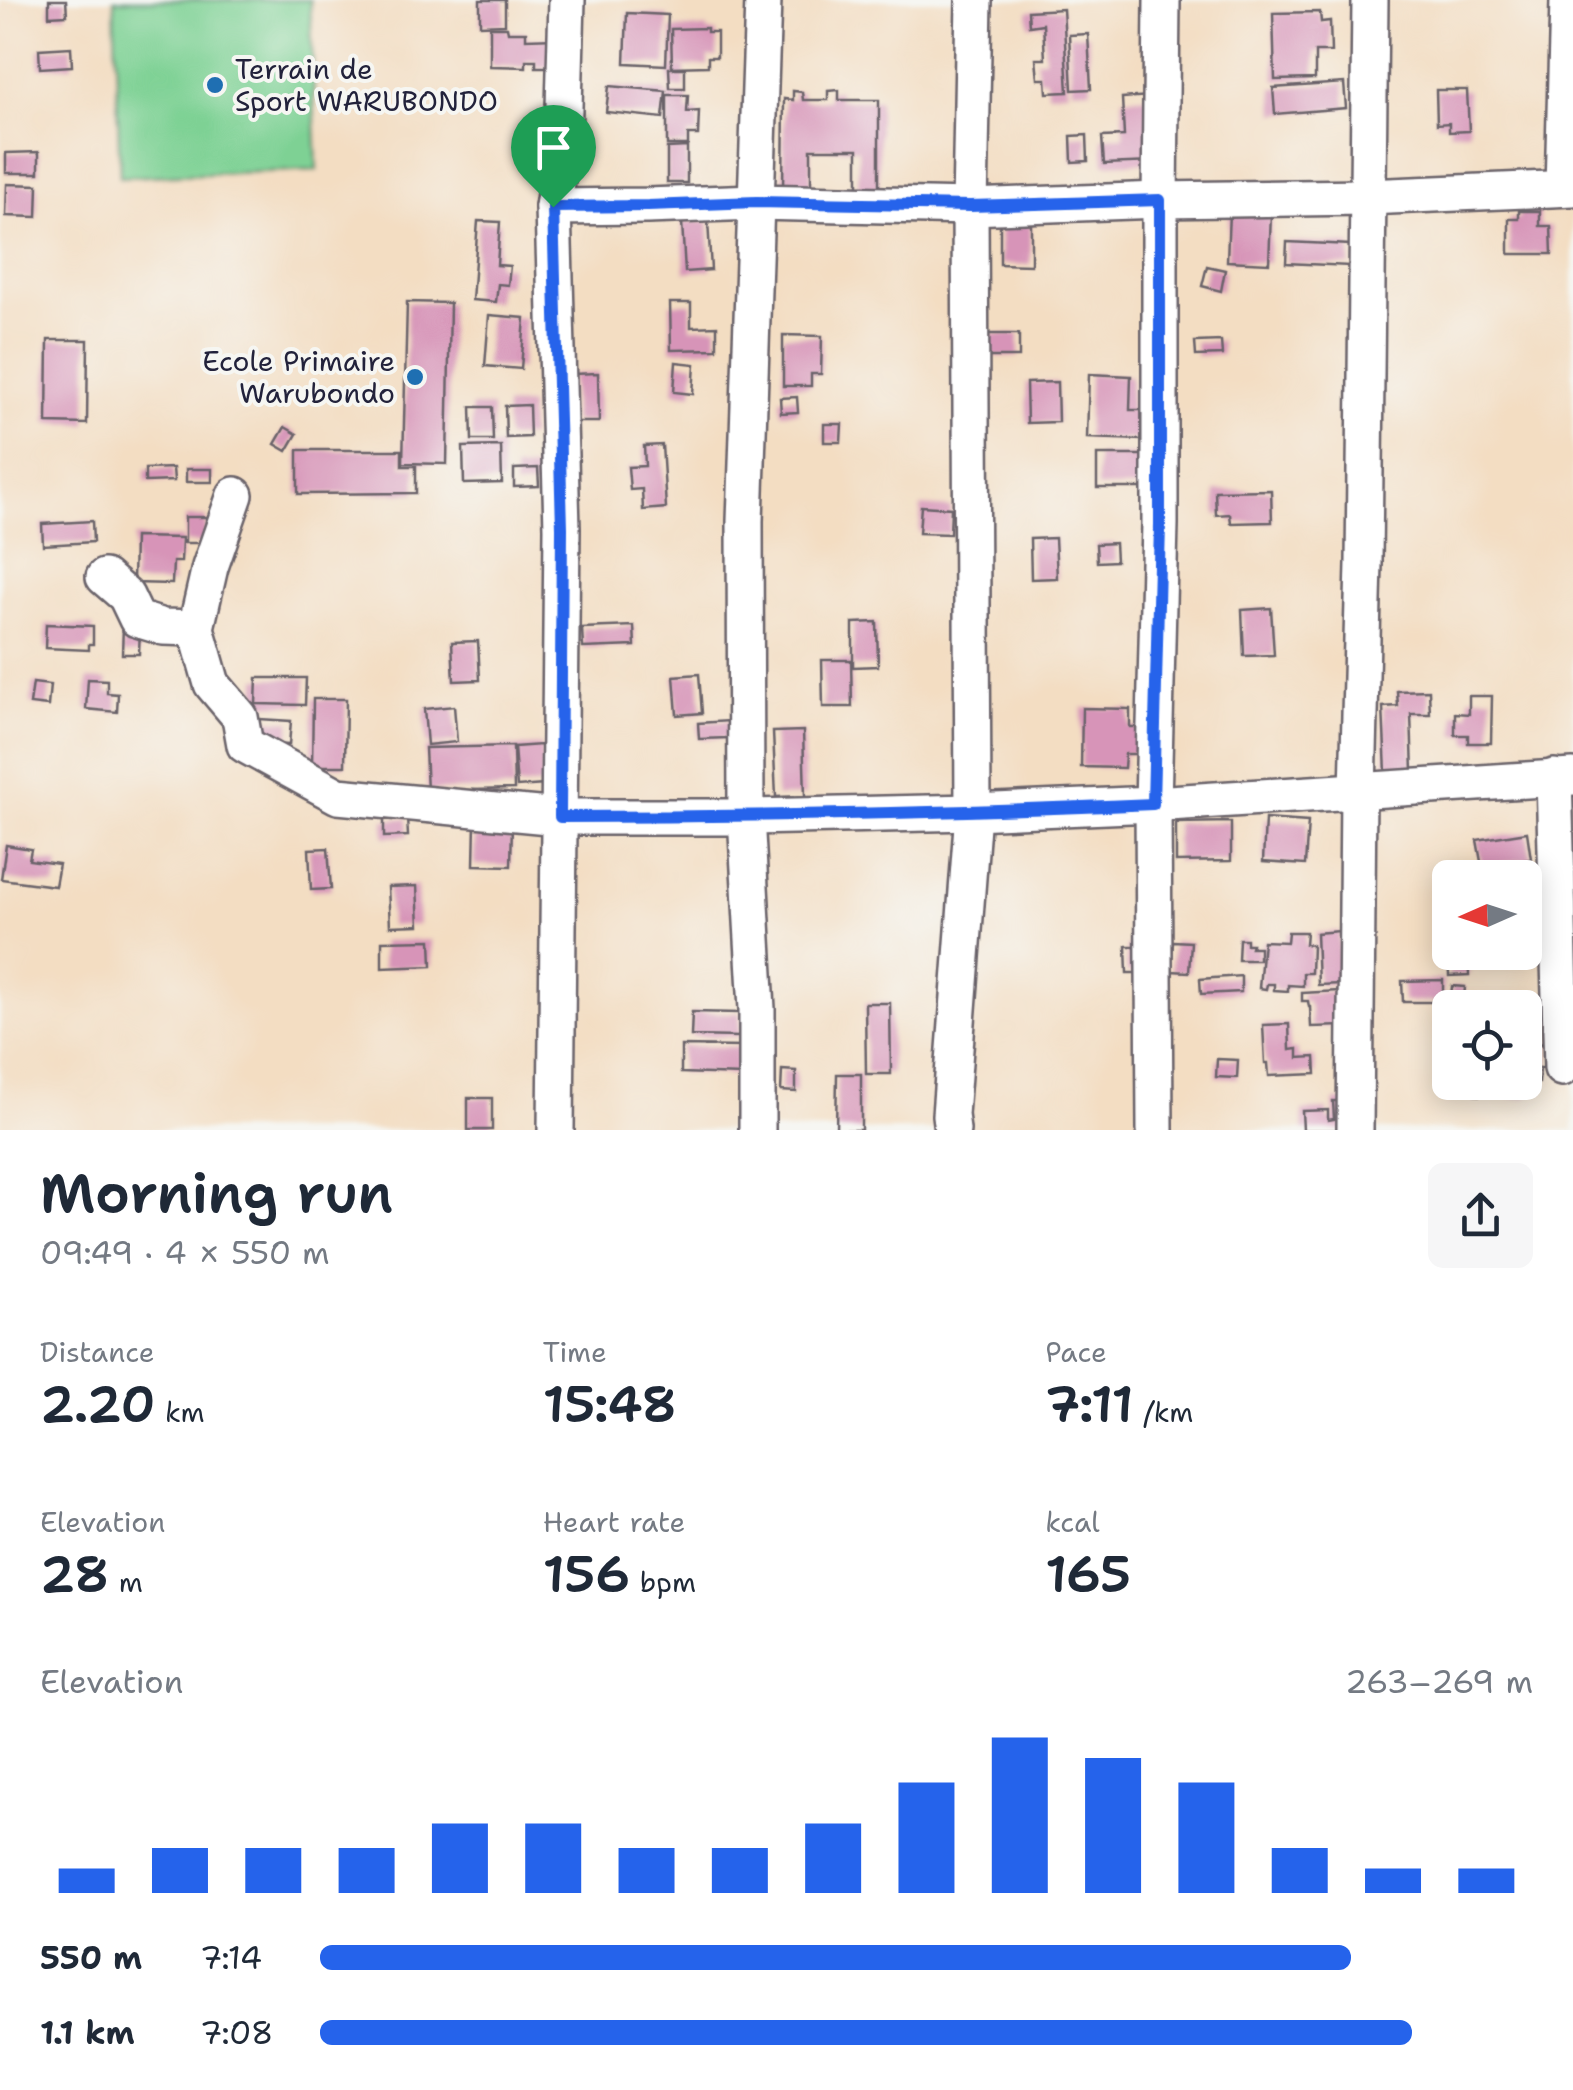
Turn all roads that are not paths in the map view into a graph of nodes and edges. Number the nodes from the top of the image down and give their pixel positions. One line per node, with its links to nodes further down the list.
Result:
1 (567, 0): 12 (street)
2 (763, 0): 10 (street)
3 (974, 0): 11 (street)
4 (1162, 0): 9 (street)
5 (1370, 0): 8 (street)
6 (1568, 0): 7 (street)
7 (1568, 188): 8 (street)
8 (1367, 198): 9 (street); 17 (street)
9 (1160, 200): 11 (street); 18 (street)
10 (756, 202): 11 (street); 12 (street); 21 (street)
11 (970, 206): 19 (street)
12 (553, 207): 20 (street)
13 (236, 496): 15 (street)
14 (104, 577): 15 (street)
15 (196, 628): 20 (street)
16 (1563, 777): 17 (street); 22 (street)
17 (1358, 791): 18 (street); 27 (street)
18 (1153, 804): 19 (street); 26 (street)
19 (973, 812): 21 (street); 25 (street)
20 (560, 817): 21 (street); 23 (street)
21 (746, 817): 24 (street)
22 (1562, 1068)
23 (556, 1130)
24 (757, 1130)
25 (952, 1130)
26 (1154, 1130)
27 (1354, 1130)

